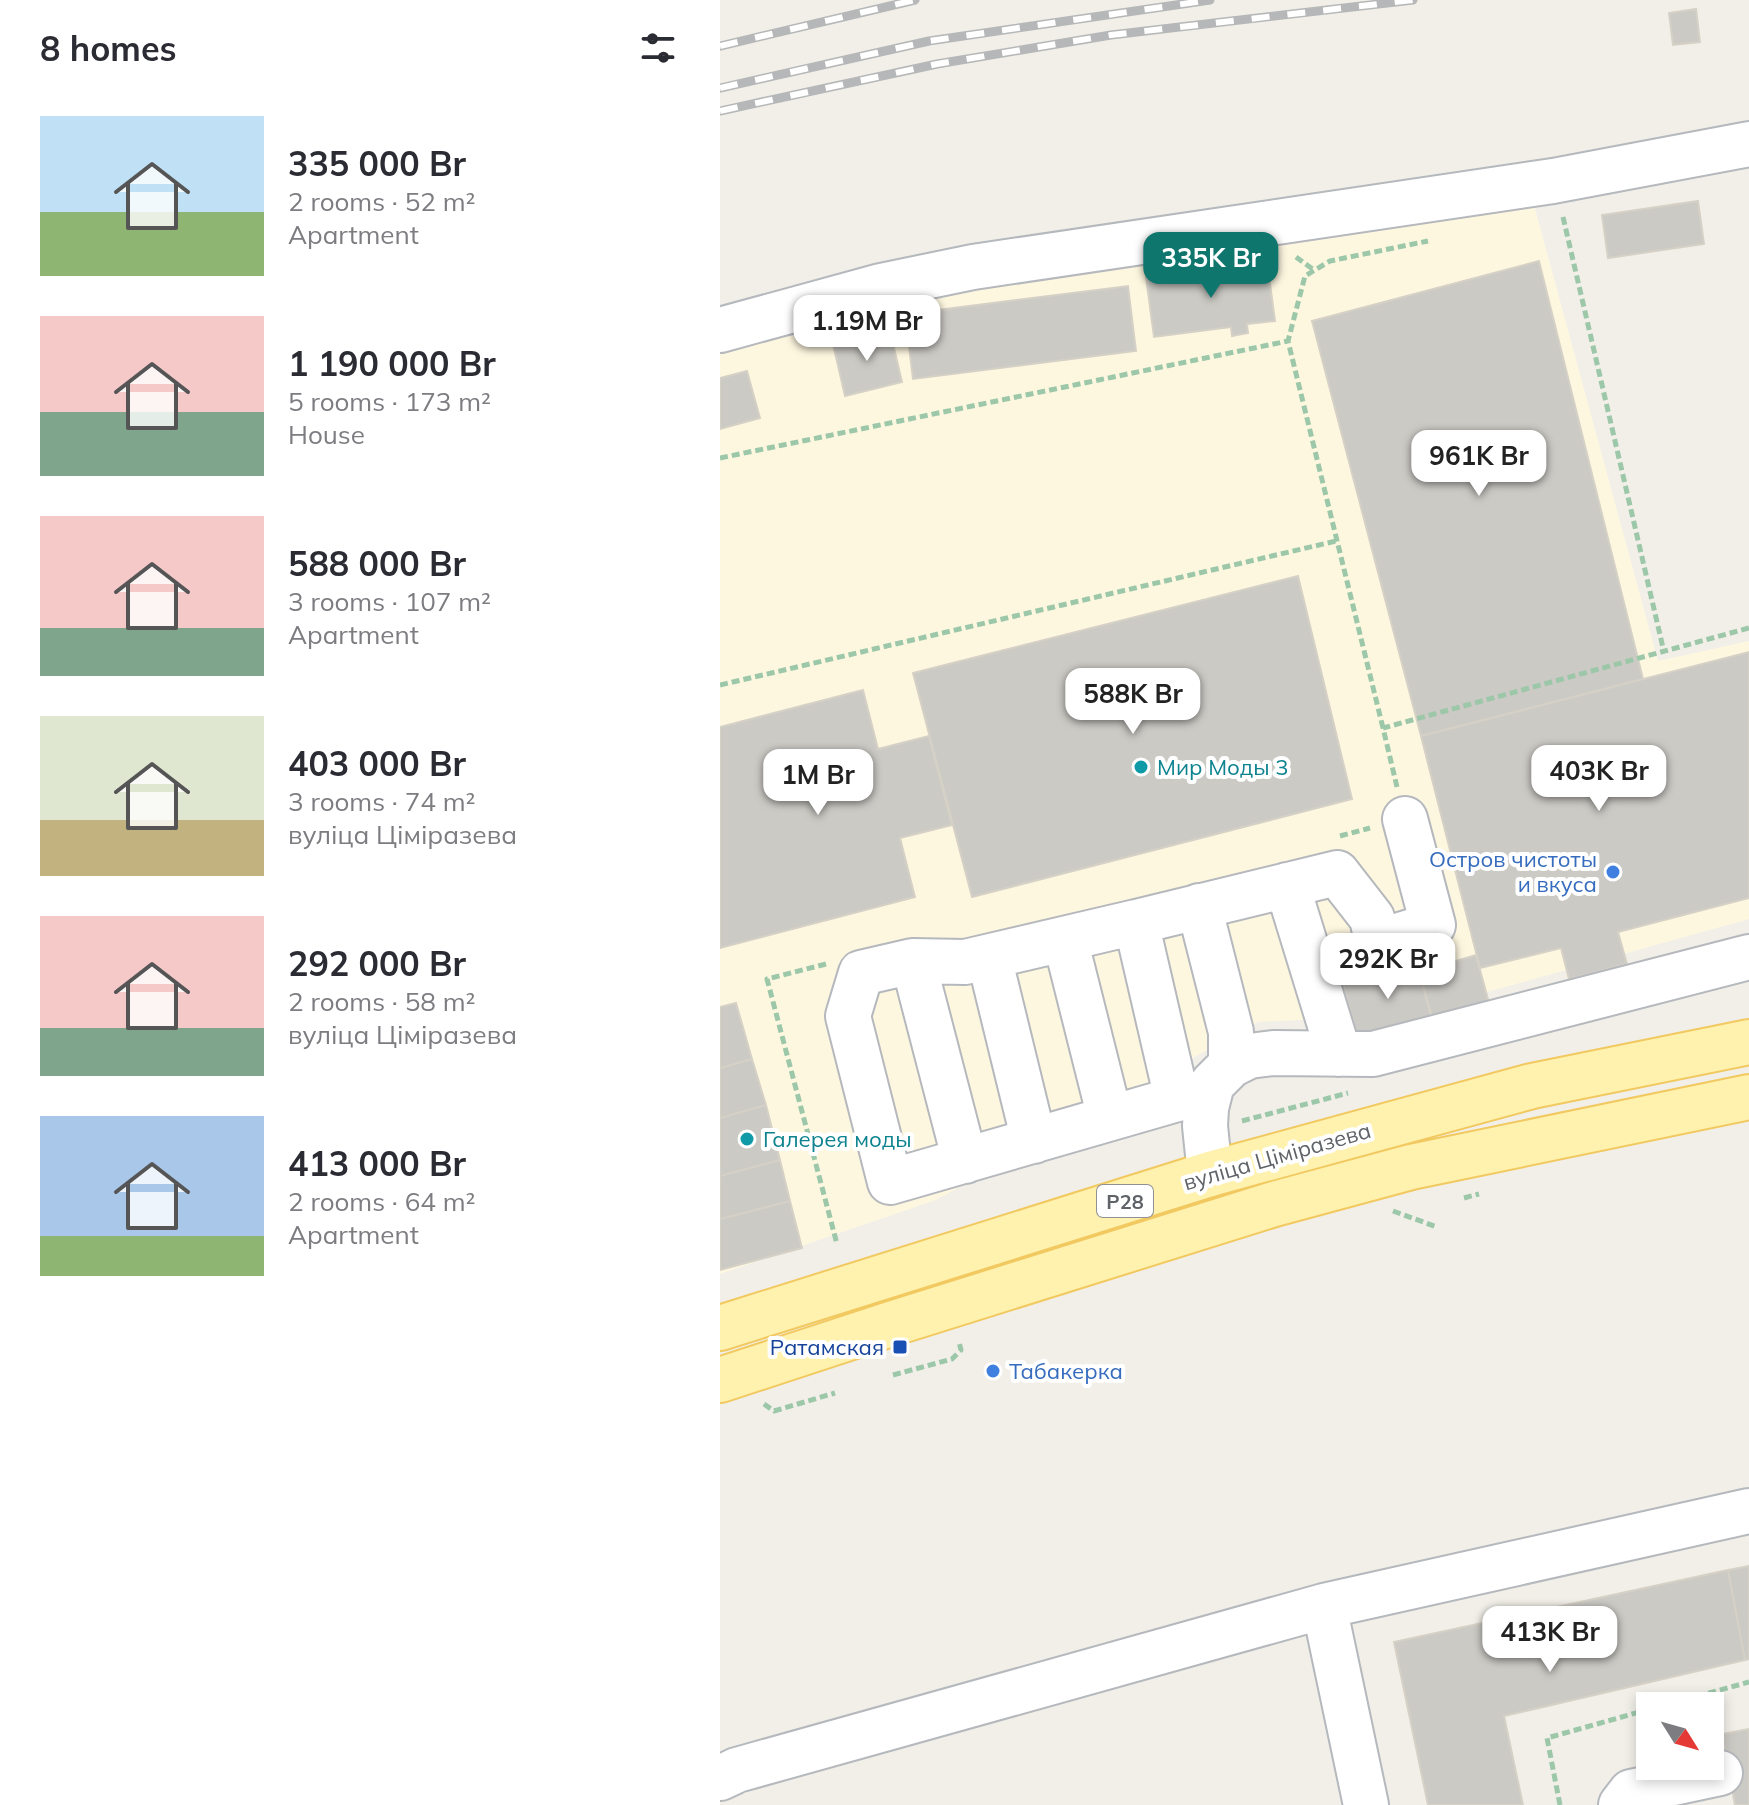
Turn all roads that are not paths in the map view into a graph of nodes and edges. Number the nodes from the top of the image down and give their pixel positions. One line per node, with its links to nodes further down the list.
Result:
1 (1749, 144): 2 (lane)
2 (720, 330)
3 (1405, 819): 4 (lane)
4 (1287, 885): 5 (lane); 12 (lane)
5 (1199, 906): 6 (lane); 13 (lane)
6 (1136, 922): 7 (lane); 15 (lane)
7 (1065, 939): 8 (lane); 15 (lane)
8 (989, 957): 10 (lane); 16 (lane)
9 (1749, 957): 12 (lane)
10 (913, 961): 17 (lane); 17 (lane)
11 (1749, 1042): 18 (main road, вуліца Ціміразева / Р28)
12 (1339, 1054): 13 (lane)
13 (1231, 1065): 18 (lane)
14 (1749, 1097): 20 (main road, вуліца Ціміразева / Р28)
15 (1110, 1118): 16 (lane)
16 (1034, 1141): 17 (lane)
17 (965, 1161)
18 (1210, 1174): 19 (main road, вуліца Ціміразева / Р28)
19 (720, 1328)
20 (720, 1380)
21 (1749, 1511): 22 (lane)
22 (1324, 1606): 23 (lane); 25 (lane)
23 (720, 1778)
24 (1687, 1780): 26 (lane)
25 (1366, 1805)
26 (1621, 1805)

